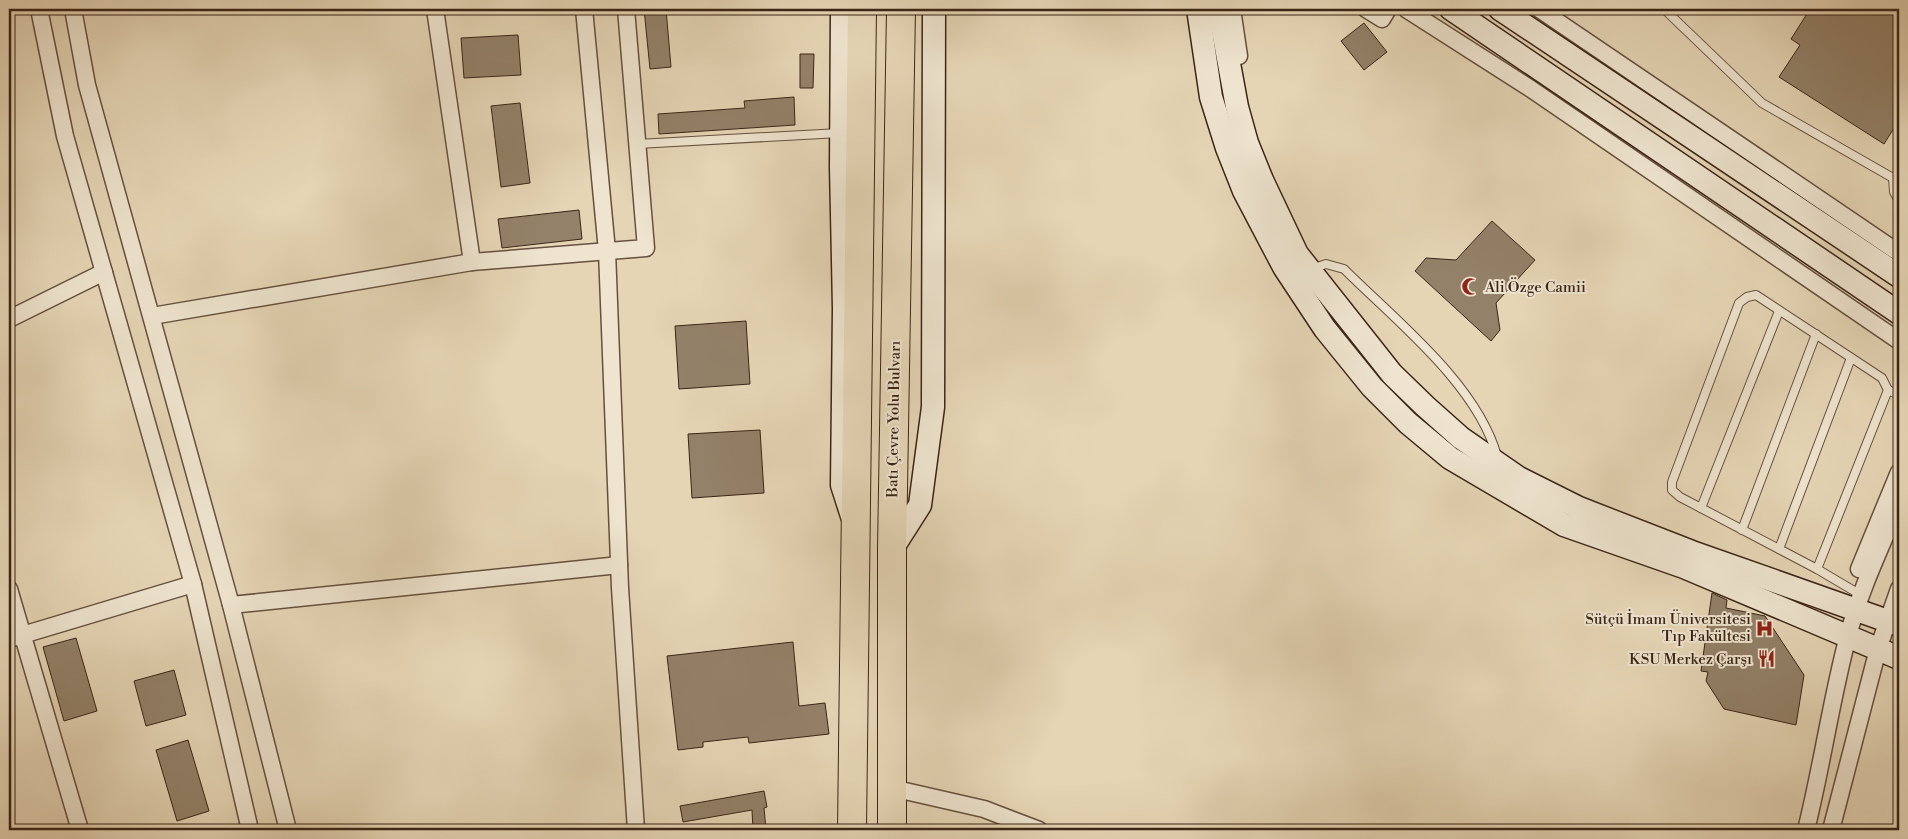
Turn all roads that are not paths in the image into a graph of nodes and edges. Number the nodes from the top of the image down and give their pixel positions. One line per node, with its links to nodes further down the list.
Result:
1 (40, 9): 27 (street)
2 (72, 9): 32 (street)
3 (435, 9): 26 (street)
4 (584, 9): 24 (street)
5 (626, 9): 22 (street)
6 (842, 9): 21 (street)
7 (862, 9): 43 (highway)
8 (901, 9): 45 (highway, Batı Çevre Yolu Bulvarı)
9 (934, 9): 45 (street)
10 (1198, 9): 28 (street)
11 (1219, 9): 28 (street)
12 (1232, 9): 20 (street)
13 (1366, 9): 14 (street)
14 (1388, 9)
15 (1406, 9): 35 (street)
16 (1451, 9): 31 (street)
17 (1500, 9): 29 (street)
18 (1539, 9): 25 (street)
19 (1664, 9): 23 (lane)
20 (1238, 56)
21 (842, 133): 22 (lane); 43 (street)
22 (638, 144): 24 (street)
23 (1899, 201)
24 (607, 251): 26 (street); 47 (street)
25 (1899, 253)
26 (472, 262): 32 (street)
27 (104, 272): 33 (street); 50 (street)
28 (1300, 274): 39 (street); 39 (lane); 56 (street)
29 (1899, 276)
30 (1779, 311): 34 (lane); 42 (lane); 42 (lane)
31 (1899, 313)
32 (152, 316): 54 (street)
33 (9, 319)
34 (1816, 334): 36 (lane); 44 (lane)
35 (1899, 341)
36 (1851, 358): 37 (lane); 46 (lane)
37 (1888, 390): 38 (lane); 48 (lane)
38 (1899, 395)
39 (1499, 464): 53 (street)
40 (1899, 472): 49 (street)
41 (1899, 504): 53 (street)
42 (1702, 508): 44 (lane)
43 (854, 524): 65 (highway)
44 (1742, 530): 46 (lane)
45 (892, 549): 60 (highway, Batı Çevre Yolu Bulvarı)
46 (1779, 549): 48 (lane)
47 (619, 565): 54 (street); 61 (street)
48 (1817, 569): 53 (lane)
49 (1859, 569)
50 (192, 584): 57 (street); 63 (street)
51 (1899, 588): 55 (street)
52 (9, 590): 57 (street)
53 (1858, 603): 55 (street); 56 (street)
54 (230, 605): 64 (street)
55 (1894, 623): 58 (street)
56 (1848, 637): 58 (street); 68 (street)
57 (16, 638): 62 (street)
58 (1878, 649): 59 (street); 69 (street)
59 (1899, 658)
60 (892, 788): 66 (highway, Batı Çevre Yolu Bulvarı); 67 (street)
61 (631, 828)
62 (80, 830)
63 (250, 830)
64 (288, 830)
65 (852, 830)
66 (892, 830)
67 (1038, 830)
68 (1806, 830)
69 (1831, 830)

